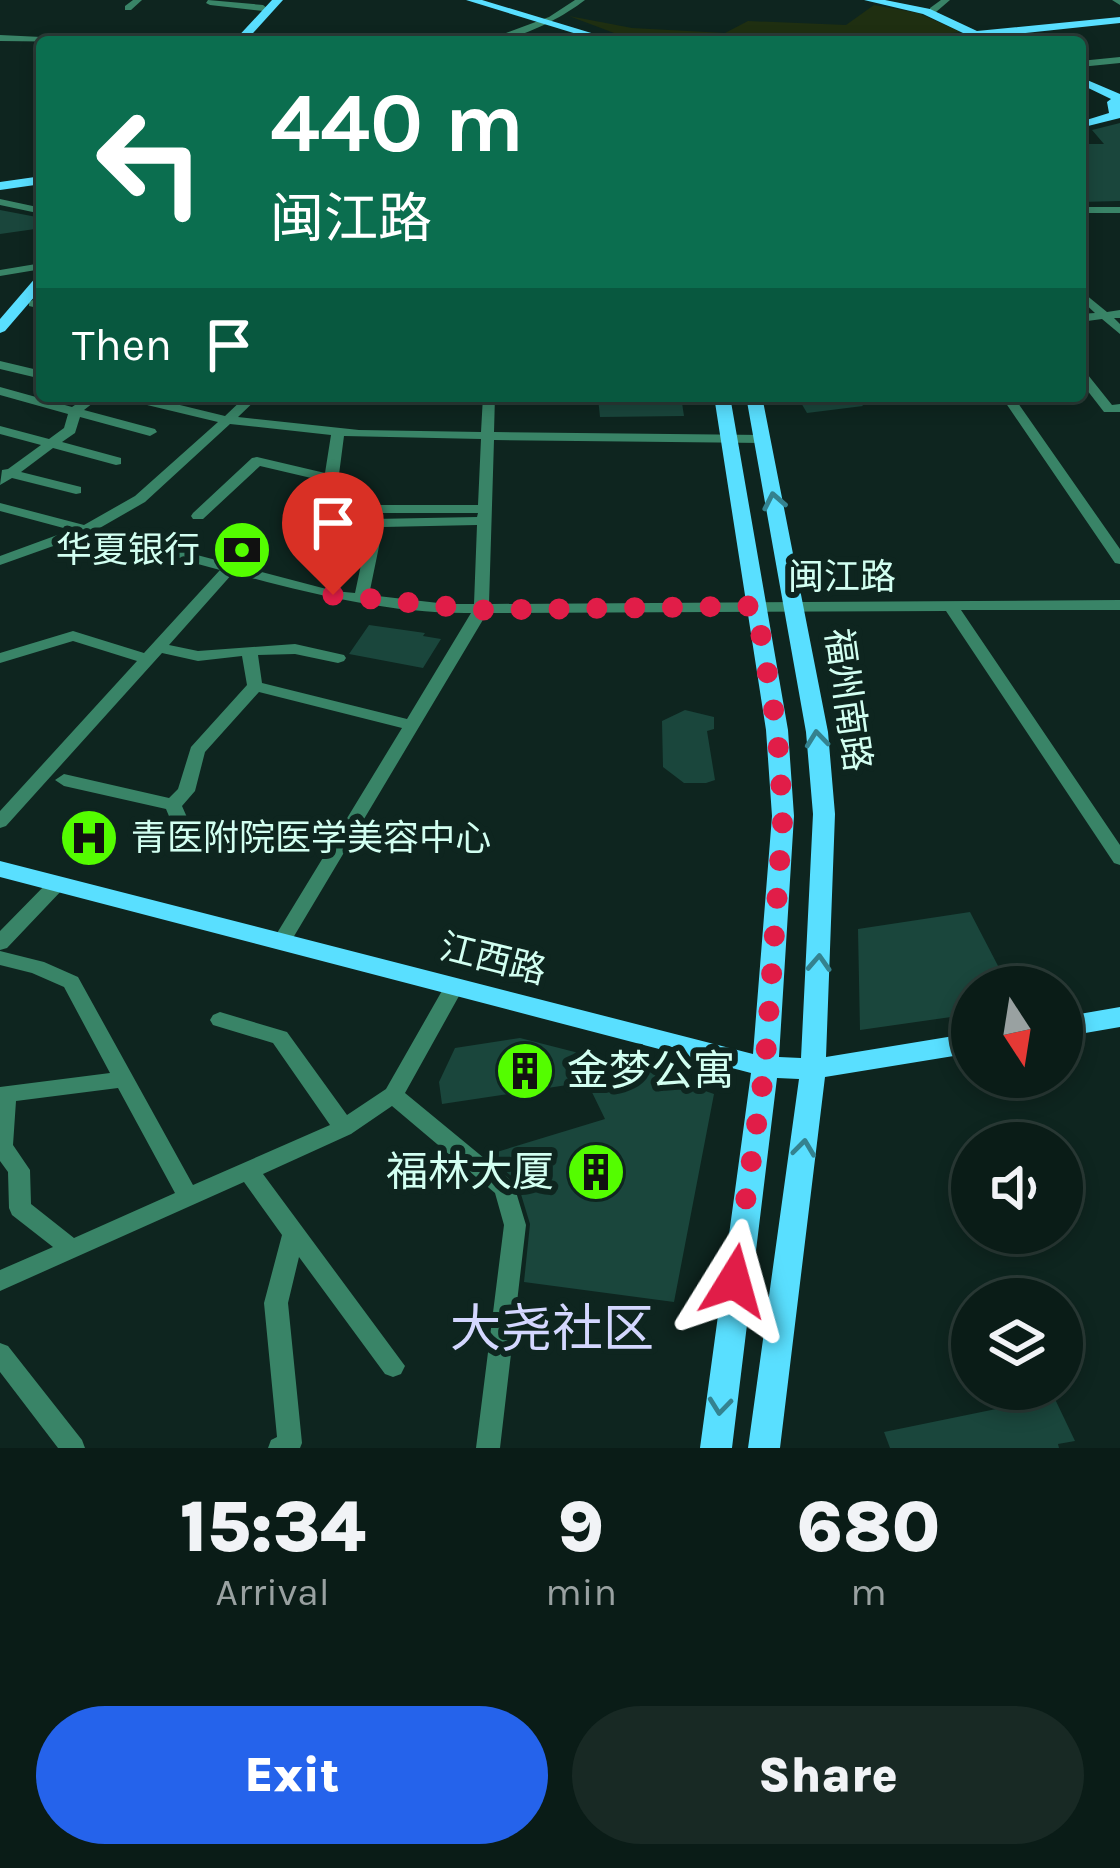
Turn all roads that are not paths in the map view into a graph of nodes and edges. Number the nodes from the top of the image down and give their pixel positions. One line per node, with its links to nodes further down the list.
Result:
1 (138, 0): 10 (street)
2 (213, 0): 9 (street)
3 (471, 0): 12 (main road)
4 (483, 0): 12 (main road)
5 (580, 0): 12 (street)
6 (869, 0): 11 (main road)
7 (882, 0): 11 (main road)
8 (946, 0): 11 (street)
9 (270, 3): 15 (main road)
10 (128, 8)
11 (931, 11): 19 (main road)
12 (551, 19): 16 (street); 17 (main road); 18 (main road)
13 (1120, 22): 14 (main road); 21 (main road)
14 (1027, 32): 20 (main road); 22 (main road)
15 (240, 36)
16 (503, 36)
17 (598, 36)
18 (606, 36)
19 (980, 36)
20 (998, 36)
21 (1001, 36)
22 (1020, 36)
23 (0, 38): 24 (street)
24 (36, 40)
25 (1120, 60): 26 (street)
26 (1086, 63)
27 (1086, 86): 28 (main road)
28 (1118, 102): 29 (main road)
29 (1086, 127)
30 (1086, 128): 31 (main road)
31 (1120, 128)
32 (36, 176): 33 (main road)
33 (0, 177)
34 (36, 177): 35 (main road)
35 (0, 186)
36 (0, 202): 37 (street)
37 (36, 210)
38 (1086, 210): 39 (street)
39 (1120, 210)
40 (36, 267): 41 (street)
41 (0, 273)
42 (36, 287): 49 (main road)
43 (1086, 298): 46 (street)
44 (36, 303): 49 (main road)
45 (1120, 314): 46 (street)
46 (1103, 316): 47 (street); 48 (street)
47 (1086, 317)
48 (1120, 330)
49 (0, 333)
50 (0, 364): 51 (street)
51 (36, 373)
52 (1086, 381): 64 (street)
53 (0, 392): 54 (street)
54 (36, 401)
55 (42, 402): 65 (street)
56 (87, 402): 65 (street)
57 (152, 402): 66 (street)
58 (247, 402): 66 (street)
59 (376, 402): 70 (street)
60 (489, 402): 71 (street)
61 (723, 402): 72 (main road, 福州南路)
62 (755, 402): 73 (main road, 福州南路)
63 (1011, 402): 85 (street)
64 (1120, 408)
65 (76, 410): 68 (street); 74 (street)
66 (226, 420): 69 (street); 84 (street)
67 (0, 430): 74 (street)
68 (150, 432)
69 (338, 432): 70 (street); 77 (street)
70 (372, 434): 71 (street)
71 (488, 435): 72 (street); 80 (street)
72 (729, 437): 73 (street); 90 (main road, 福州南路)
73 (763, 439): 91 (main road, 福州南路, one-way to 73)
74 (52, 443): 75 (street); 76 (street)
75 (116, 461)
76 (3, 475): 78 (street)
77 (331, 478): 80 (street); 81 (street)
78 (76, 490)
79 (0, 507): 84 (street, 闽江路)
80 (485, 515): 82 (street); 93 (street)
81 (198, 516)
82 (377, 522): 83 (street); 88 (street)
83 (327, 523)
84 (85, 530): 86 (street); 87 (street, 闽江路)
85 (1120, 560)
86 (0, 561)
87 (228, 570): 88 (street, 闽江路); 95 (street)
88 (361, 599): 93 (street, 闽江路)
89 (1120, 605): 92 (street, 闽江路)
90 (756, 606): 91 (street, 闽江路); 93 (street, 闽江路); 115 (main road, 福州南路)
91 (794, 606): 92 (street, 闽江路); 116 (main road, 福州南路, one-way to 91)
92 (951, 608): 104 (street)
93 (482, 610): 99 (street)
94 (250, 652): 95 (street); 97 (street); 98 (street)
95 (153, 653): 96 (street); 102 (street)
96 (0, 658)
97 (338, 658)
98 (255, 686): 99 (street); 101 (street)
99 (412, 725): 107 (street)
100 (64, 780): 101 (street)
101 (173, 805): 103 (street)
102 (0, 822)
103 (188, 840)
104 (1120, 859)
105 (0, 868): 106 (main road, 江西路)
106 (57, 884): 107 (main road, 江西路); 108 (street)
107 (280, 943): 110 (main road, 江西路)
108 (0, 944)
109 (0, 958): 117 (street)
110 (454, 987): 115 (main road, 江西路); 119 (street)
111 (1120, 1017): 113 (main road)
112 (220, 1020): 120 (street)
113 (1083, 1023)
114 (951, 1047): 116 (main road, 江西路)
115 (765, 1066): 116 (main road, 江西路); 132 (main road, 福州南路, one-way to 132)
116 (814, 1070): 128 (main road, 福州南路, one-way to 116)
117 (124, 1079): 118 (street); 122 (street)
118 (3, 1095): 124 (street)
119 (393, 1095): 120 (street); 131 (street)
120 (344, 1128): 121 (street)
121 (248, 1171): 122 (street); 123 (street)
122 (188, 1197): 124 (street)
123 (294, 1233): 127 (street); 130 (street)
124 (72, 1249): 125 (street)
125 (0, 1281)
126 (0, 1354): 129 (street)
127 (393, 1366)
128 (768, 1442)
129 (73, 1448)
130 (280, 1448)
131 (488, 1448)
132 (716, 1448)

